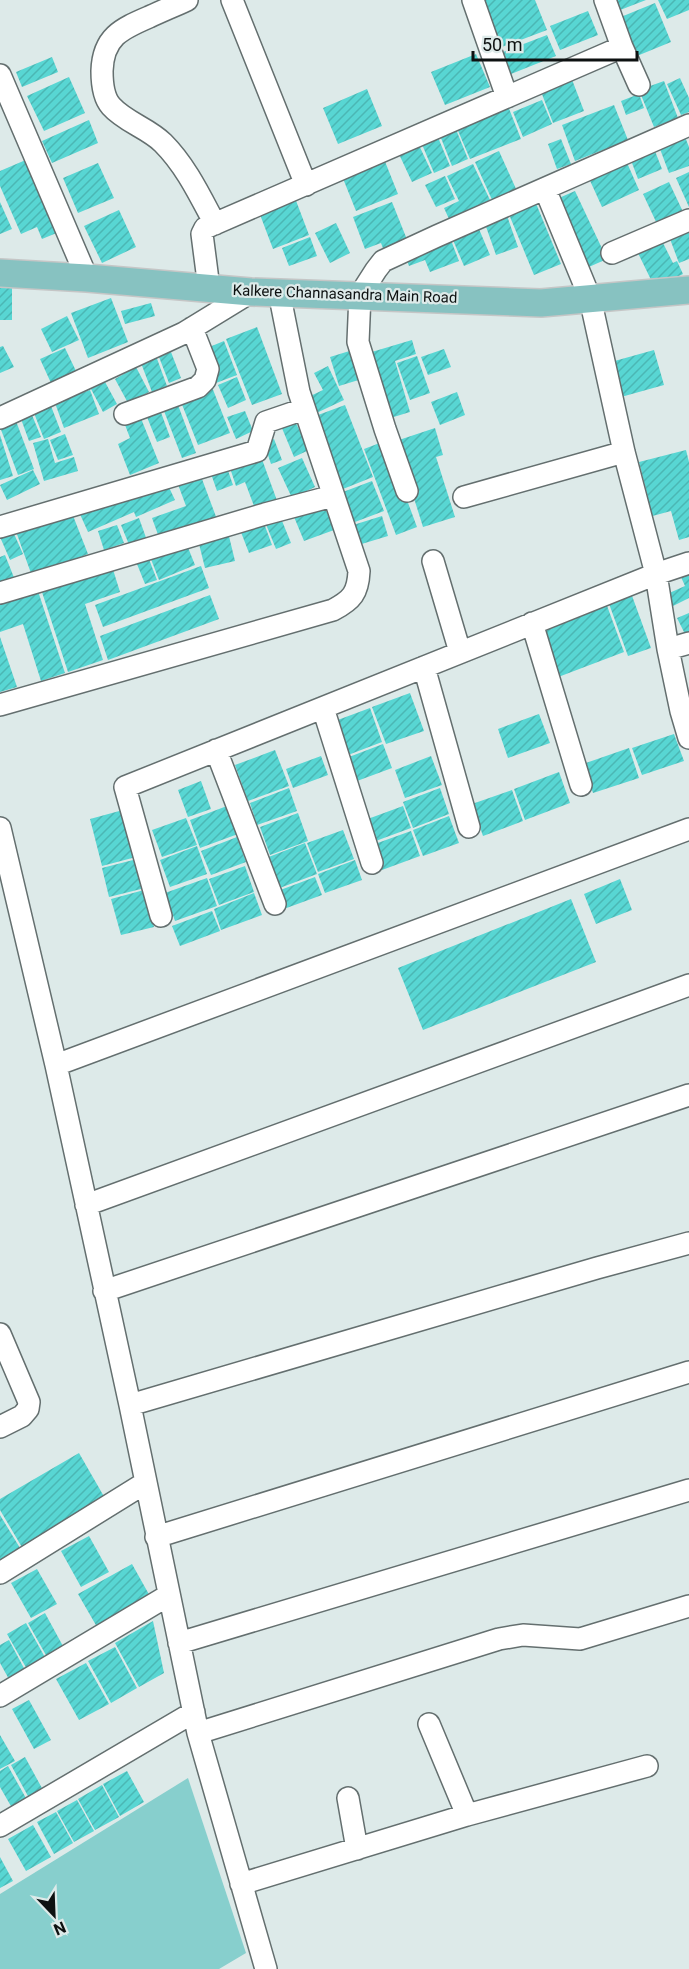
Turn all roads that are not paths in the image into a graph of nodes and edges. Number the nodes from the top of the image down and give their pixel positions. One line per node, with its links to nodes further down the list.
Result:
1 (187, 0): 13 (street)
2 (232, 0): 10 (street)
3 (473, 0): 8 (street)
4 (605, 0): 5 (street)
5 (622, 47): 7 (street); 8 (street)
6 (0, 75): 16 (street)
7 (639, 85)
8 (507, 97): 10 (street)
9 (689, 125): 11 (street)
10 (306, 185): 13 (street)
11 (544, 189): 21 (street); 22 (street)
12 (689, 220): 14 (street)
13 (215, 224): 17 (street)
14 (612, 254)
15 (0, 273): 16 (main road, Kalkere Channasandra Main Road)
16 (87, 278): 17 (main road, Kalkere Channasandra Main Road)
17 (209, 288): 19 (main road, Kalkere Channasandra Main Road)
18 (689, 290): 22 (main road, Kalkere Channasandra Main Road)
19 (251, 292): 20 (main road, Kalkere Channasandra Main Road); 23 (street)
20 (279, 292): 21 (main road, Kalkere Channasandra Main Road); 24 (street)
21 (360, 295): 22 (main road, Kalkere Channasandra Main Road); 28 (street)
22 (590, 298): 27 (street)
23 (192, 328): 25 (street); 26 (street)
24 (304, 408): 29 (street); 31 (street)
25 (125, 414)
26 (0, 418)
27 (624, 452): 30 (street); 34 (street)
28 (407, 491)
29 (333, 496): 35 (street); 41 (street)
30 (464, 497)
31 (0, 527)
32 (433, 561): 39 (street)
33 (689, 563): 34 (street)
34 (656, 574): 36 (street); 38 (street)
35 (0, 593)
36 (532, 623): 39 (street); 46 (street)
37 (689, 643): 38 (street)
38 (668, 649): 43 (street)
39 (460, 652): 40 (street)
40 (424, 667): 42 (street); 47 (street)
41 (0, 705)
42 (323, 708): 45 (street); 50 (street)
43 (685, 710): 44 (street)
44 (689, 738)
45 (216, 750): 51 (street); 52 (street)
46 (581, 785)
47 (469, 827)
48 (0, 828): 54 (street)
49 (689, 830): 54 (street)
50 (372, 863)
51 (275, 904)
52 (161, 916)
53 (689, 985): 56 (street)
54 (56, 1065): 56 (street)
55 (689, 1095): 58 (street)
56 (86, 1205): 58 (street)
57 (689, 1243): 61 (street)
58 (104, 1292): 61 (street)
59 (0, 1334): 62 (street)
60 (689, 1372): 65 (street)
61 (130, 1405): 63 (street)
62 (0, 1427)
63 (145, 1483): 65 (street); 66 (street)
64 (689, 1490): 69 (street)
65 (156, 1537): 67 (street)
66 (0, 1573)
67 (169, 1595): 69 (street); 70 (street)
68 (689, 1606): 73 (street)
69 (179, 1643): 71 (street)
70 (0, 1696)
71 (194, 1712): 73 (street); 77 (street)
72 (429, 1724): 76 (street)
73 (198, 1733): 79 (street)
74 (647, 1766): 76 (street)
75 (348, 1798): 78 (street)
76 (467, 1815): 78 (street)
77 (0, 1826)
78 (357, 1849): 79 (street)
79 (241, 1884): 80 (street)
80 (266, 1969)

